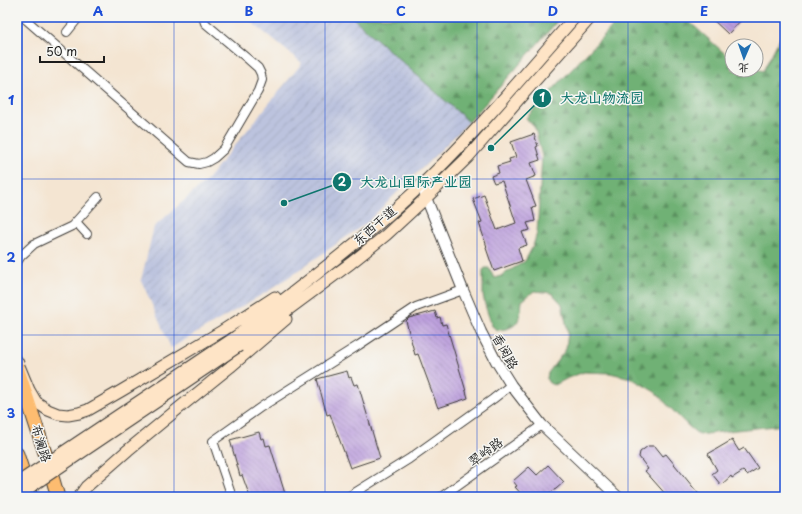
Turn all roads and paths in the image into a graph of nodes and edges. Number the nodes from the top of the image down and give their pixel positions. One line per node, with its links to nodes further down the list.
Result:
1 (23, 17): 3 (street)
2 (79, 17): 6 (street)
3 (203, 17)
4 (575, 17): 7 (main road, 东西干道)
5 (592, 17): 9 (main road, 东西干道)
6 (66, 32)
7 (421, 185): 9 (street, 香阅路); 12 (main road, 东西干道)
8 (98, 197): 10 (street)
9 (427, 197): 14 (main road, 东西干道); 15 (street, 香阅路)
10 (76, 222): 11 (street); 13 (street)
11 (88, 234)
12 (344, 252): 16 (main road, 东西干道); 17 (main road)
13 (17, 262)
14 (351, 263): 16 (main road, 东西干道); 26 (main road)
15 (463, 290): 19 (street, 香阅路); 27 (street)
16 (236, 342): 22 (main road, bridge); 23 (main road, bridge)
17 (17, 360)
18 (17, 367): 25 (main road, 布澜路)
19 (511, 385): 20 (street, 香阅路); 28 (street)
20 (542, 425): 29 (street, 翠岭路); 30 (street, 香阅路)
21 (17, 454): 24 (main road, 布澜路)
22 (17, 483)
23 (17, 496)
24 (31, 497)
25 (58, 497)
26 (79, 497)
27 (232, 497)
28 (348, 497)
29 (441, 497)
30 (618, 497)

